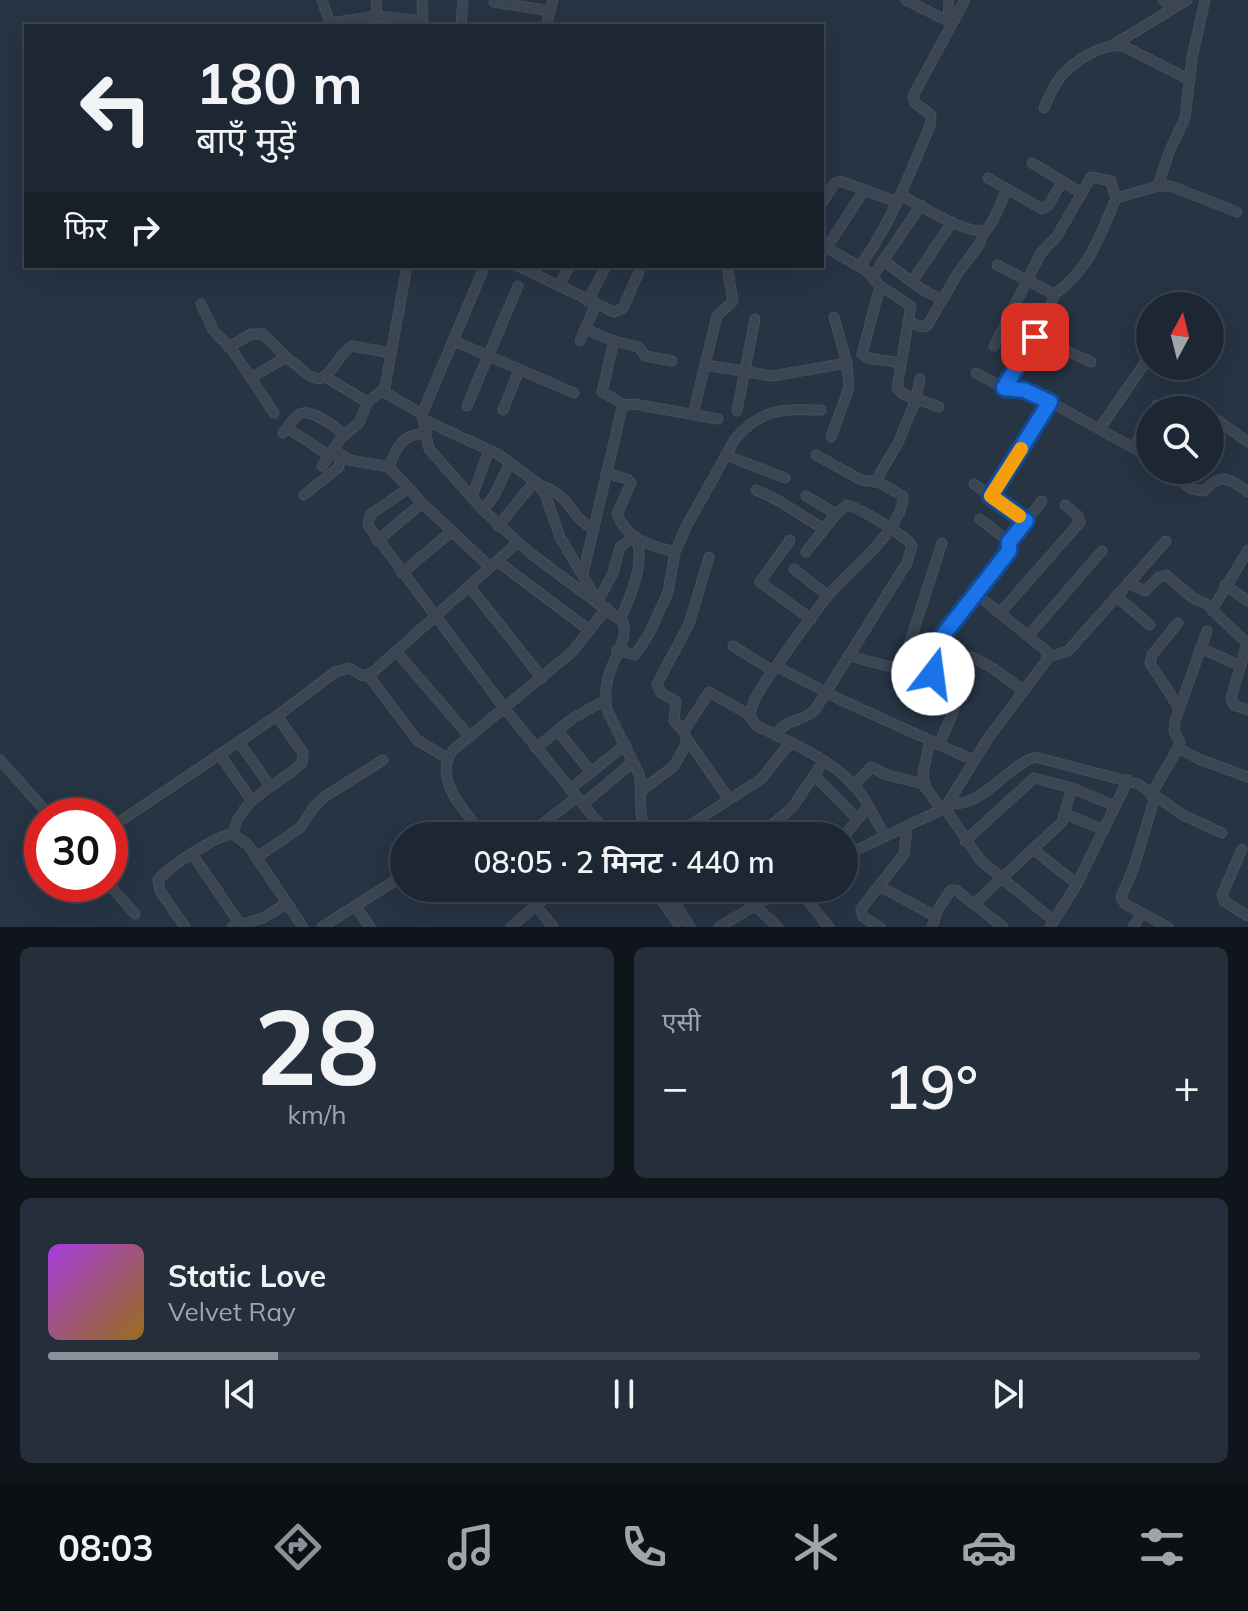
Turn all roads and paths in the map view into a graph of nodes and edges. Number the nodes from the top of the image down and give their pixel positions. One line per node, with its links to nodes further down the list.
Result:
1 (322, 0): 17 (street)
2 (376, 0): 14 (street)
3 (422, 0): 16 (street)
4 (463, 0): 18 (street)
5 (906, 0): 15 (street)
6 (949, 0): 15 (street)
7 (965, 0): 15 (street)
8 (1163, 0): 13 (street)
9 (1187, 0): 13 (street)
10 (1204, 0): 20 (street)
11 (494, 2): 12 (street)
12 (551, 5)
13 (1173, 7): 19 (street)
14 (377, 16): 16 (street); 17 (street)
15 (950, 22): 30 (street)
16 (423, 23)
17 (330, 24)
18 (461, 24)
19 (1113, 45): 20 (street); 21 (street)
20 (1190, 80): 25 (street)
21 (1044, 108)
22 (1032, 163): 24 (street)
23 (988, 178): 26 (street)
24 (1062, 181): 26 (street); 28 (street)
25 (1158, 186): 29 (street); 33 (street)
26 (1007, 189): 35 (street)
27 (863, 192): 30 (street); 31 (street); 36 (street)
28 (1080, 192): 29 (street); 48 (street)
29 (1117, 196): 53 (street)
30 (899, 198): 32 (street); 39 (street)
31 (824, 200)
32 (921, 205): 34 (street); 37 (street)
33 (1237, 212)
34 (952, 222): 35 (street); 49 (street)
35 (985, 230): 54 (street)
36 (824, 246): 39 (street)
37 (884, 261): 47 (street); 49 (street)
38 (997, 265): 48 (street)
39 (860, 266): 47 (street)
40 (407, 268): 67 (street)
41 (522, 268): 51 (street)
42 (568, 268): 51 (street)
43 (605, 268): 55 (street)
44 (727, 268): 74 (street)
45 (483, 270): 62 (street)
46 (639, 272): 55 (street)
47 (873, 276): 52 (street)
48 (1026, 279): 53 (street); 65 (street)
49 (912, 282): 54 (street)
50 (518, 286): 68 (street)
51 (559, 286): 55 (street)
52 (880, 286): 59 (street); 73 (street)
53 (1053, 295): 61 (street)
54 (942, 300): 59 (street)
55 (592, 302): 60 (street)
56 (201, 304): 66 (street)
57 (834, 317): 72 (street)
58 (755, 319): 76 (street)
59 (910, 322): 73 (street)
60 (585, 329): 63 (street); 64 (street)
61 (1035, 337): 71 (street); 82 (street)
62 (454, 341): 68 (street); 96 (street)
63 (580, 341)
64 (614, 341): 70 (street); 88 (street)
65 (994, 346)
66 (229, 347): 69 (street); 80 (street)
67 (391, 353): 79 (street); 83 (street)
68 (489, 357): 75 (street); 89 (street)
69 (288, 359): 79 (street); 80 (street)
70 (672, 361)
71 (1091, 362)
72 (847, 363): 76 (street); 102 (street)
73 (901, 363): 85 (street)
74 (706, 365): 76 (street); 95 (street)
75 (519, 370): 84 (street); 91 (street)
76 (745, 372): 93 (street)
77 (976, 373): 82 (street)
78 (1136, 376): 99 (street)
79 (326, 377): 86 (street)
80 (250, 378): 94 (street)
81 (920, 379): 85 (street)
82 (1004, 388): 87 (street)
83 (384, 389): 86 (street); 96 (street)
84 (574, 393)
85 (916, 399): 90 (street); 117 (street)
86 (368, 401): 100 (street)
87 (1050, 402): 99 (street); 126 (street)
88 (625, 405): 95 (street); 113 (street)
89 (467, 406)
90 (939, 407)
91 (503, 410)
92 (821, 410): 108 (street)
93 (737, 411)
94 (274, 413)
95 (693, 414): 97 (street)
96 (423, 417): 101 (street); 106 (street)
97 (718, 419)
98 (1224, 425): 103 (street)
99 (1100, 428): 105 (street)
100 (345, 434): 107 (street); 107 (street)
101 (424, 434): 112 (street); 127 (street)
102 (831, 437)
103 (1248, 442)
104 (1136, 444): 105 (street)
105 (1134, 447)
106 (489, 450): 110 (street); 127 (street)
107 (335, 454): 111 (street); 112 (street); 124 (street)
108 (726, 455): 114 (street); 149 (street)
109 (816, 455): 117 (street)
110 (510, 463): 116 (street); 131 (street)
111 (322, 466)
112 (389, 467): 122 (street)
113 (606, 473): 136 (street); 140 (street)
114 (785, 478)
115 (1224, 479): 121 (street)
116 (536, 482): 135 (street); 136 (street); 155 (street)
117 (875, 482): 138 (street)
118 (974, 484): 126 (street)
119 (1187, 484): 120 (street)
120 (1210, 484)
121 (1246, 487)
122 (409, 488): 129 (street); 142 (street)
123 (756, 490): 137 (street)
124 (304, 495)
125 (806, 496): 132 (street)
126 (991, 496): 134 (street)
127 (472, 497): 131 (street)
128 (1042, 501): 134 (street)
129 (422, 503): 139 (street); 142 (street)
130 (1065, 505): 165 (street)
131 (483, 510): 135 (street)
132 (836, 514): 137 (street); 138 (street)
133 (980, 519): 144 (street)
134 (1026, 521): 144 (street)
135 (498, 526): 145 (street)
136 (592, 528): 155 (street)
137 (824, 529): 150 (street)
138 (889, 529): 160 (street); 178 (street)
139 (452, 531): 152 (street); 154 (street)
140 (635, 539): 149 (street); 163 (street); 167 (street)
141 (790, 540): 168 (street)
142 (377, 541): 154 (street)
143 (1166, 541): 156 (street)
144 (1009, 542): 159 (street)
145 (517, 543): 152 (street); 163 (street)
146 (942, 543): 183 (street)
147 (1248, 550): 157 (street)
148 (1102, 551): 173 (street)
149 (675, 552): 176 (street)
150 (806, 552)
151 (709, 557): 196 (street)
152 (494, 564): 158 (street); 171 (street)
153 (794, 569): 160 (street)
154 (402, 573): 166 (street)
155 (583, 574): 163 (street)
156 (1128, 583): 161 (street); 164 (street)
157 (1225, 585): 162 (street); 164 (street)
158 (469, 586): 166 (street); 185 (street)
159 (975, 593): 165 (street); 186 (street)
160 (828, 596): 168 (street)
161 (1116, 596): 170 (street); 180 (street)
162 (1248, 601)
163 (600, 603): 167 (street); 171 (street)
164 (1213, 607): 181 (street)
165 (1000, 613): 173 (street)
166 (435, 616): 177 (street); 191 (street)
167 (620, 618): 176 (street)
168 (811, 619): 182 (street)
169 (1178, 623): 190 (street)
170 (1150, 625)
171 (589, 630): 185 (street)
172 (1207, 631): 175 (street)
173 (1028, 636): 180 (street)
174 (733, 646): 182 (street)
175 (1200, 648): 181 (street); 190 (street)
176 (617, 650): 189 (street)
177 (396, 651): 184 (street); 198 (street)
178 (849, 655): 183 (street); 188 (street)
179 (972, 657): 187 (street)
180 (1048, 657): 187 (street)
181 (1241, 666): 192 (street)
182 (775, 668): 188 (street); 193 (street)
183 (904, 671): 186 (street)
184 (368, 675): 194 (street); 206 (street)
185 (542, 678): 191 (street)
186 (924, 682): 200 (street)
187 (1024, 691): 209 (street)
188 (825, 692): 197 (street); 200 (street)
189 (606, 700): 195 (street); 202 (street)
190 (1179, 708): 204 (street)
191 (505, 709): 198 (street); 203 (street)
192 (1248, 710)
193 (750, 715): 196 (street); 197 (street)
194 (277, 716): 199 (street); 216 (street)
195 (558, 731): 203 (street); 212 (street)
196 (686, 735): 220 (street); 224 (street)
197 (776, 735): 201 (street)
198 (470, 737): 206 (street)
199 (239, 742): 205 (street); 216 (street)
200 (935, 742): 209 (street); 218 (street)
201 (790, 743): 211 (street); 224 (street)
202 (625, 745): 210 (street); 212 (street)
203 (536, 748): 222 (street)
204 (1178, 748): 214 (street); 221 (street)
205 (220, 755): 225 (street); 230 (street)
206 (447, 758): 232 (street)
207 (0, 760): 223 (street)
208 (383, 760): 249 (street)
209 (973, 760): 227 (street)
210 (633, 762): 220 (street); 222 (street)
211 (823, 762): 213 (street); 217 (street)
212 (591, 772): 222 (street)
213 (815, 776): 231 (street); 237 (street)
214 (1248, 777)
215 (1128, 780): 221 (street); 226 (street); 227 (street)
216 (270, 786): 225 (street)
217 (853, 786): 218 (street); 228 (street)
218 (926, 787): 227 (street)
219 (1072, 788): 226 (street); 229 (street); 244 (street)
220 (642, 790): 235 (street)
221 (1153, 796): 241 (street); 266 (street)
222 (577, 797): 233 (street); 234 (street)
223 (34, 798)
224 (729, 799): 236 (street)
225 (252, 801): 242 (street)
226 (1115, 806): 240 (street)
227 (945, 807): 239 (street); 244 (street)
228 (867, 808): 231 (street); 243 (street)
229 (1066, 814): 240 (street); 247 (street)
230 (128, 816)
231 (857, 819): 238 (street)
232 (474, 822)
233 (545, 822)
234 (598, 822)
235 (643, 822)
236 (694, 822)
237 (775, 822)
238 (855, 822)
239 (907, 827): 243 (street); 253 (street)
240 (1104, 830): 252 (street)
241 (1222, 833)
242 (233, 834): 248 (street); 249 (street)
243 (885, 836): 245 (street)
244 (965, 841): 250 (street)
245 (858, 849)
246 (1242, 849): 268 (street)
247 (1034, 850): 250 (street); 252 (street)
248 (193, 855): 272 (street); 274 (street)
249 (256, 858): 261 (street)
250 (1001, 880): 262 (street); 271 (street)
251 (390, 884): 263 (street)
252 (1077, 884): 271 (street)
253 (879, 886): 270 (street); 273 (street)
254 (125, 902): 267 (street)
255 (533, 902): 264 (street)
256 (541, 902): 264 (street)
257 (663, 902): 269 (street)
258 (671, 902): 269 (street)
259 (761, 902): 265 (street)
260 (808, 902): 283 (street)
261 (286, 904): 272 (street); 275 (street)
262 (974, 904): 270 (street); 284 (street)
263 (355, 906): 276 (street); 277 (street)
264 (536, 906): 278 (street); 279 (street)
265 (755, 906): 281 (street); 282 (street)
266 (1142, 913): 285 (street); 286 (street)
267 (135, 914)
268 (1248, 916)
269 (677, 922): 280 (street)
270 (934, 923)
271 (1052, 924)
272 (242, 925)
273 (878, 926)
274 (185, 927)
275 (303, 927)
276 (322, 927)
277 (370, 927)
278 (511, 927)
279 (553, 927)
280 (690, 927)
281 (719, 927)
282 (778, 927)
283 (829, 927)
284 (1003, 927)
285 (1133, 927)
286 (1168, 927)

